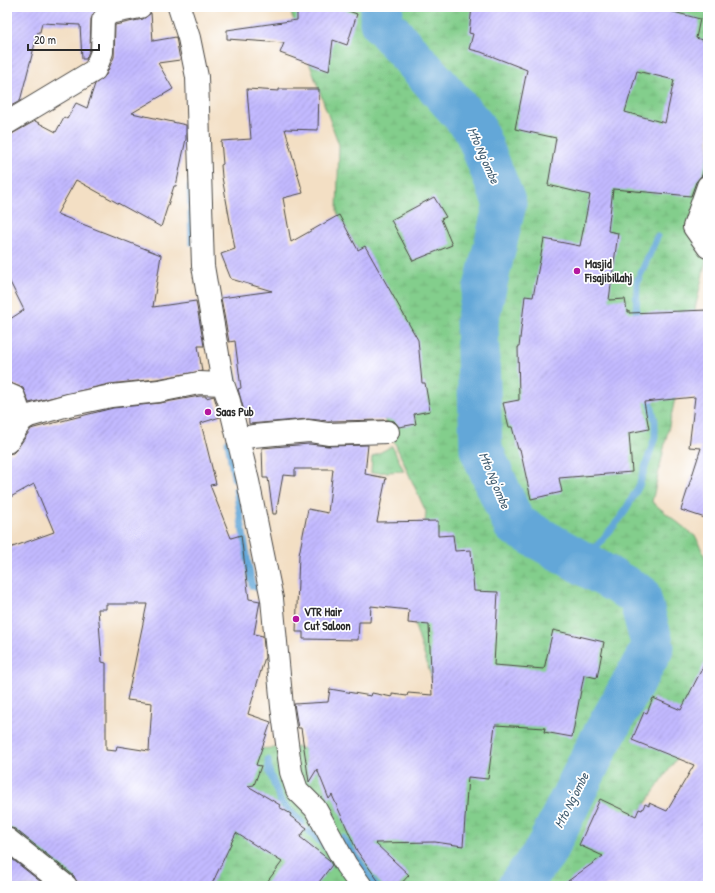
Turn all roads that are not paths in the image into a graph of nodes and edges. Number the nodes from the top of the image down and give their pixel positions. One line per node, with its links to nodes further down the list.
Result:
1 (140, 7): 3 (street)
2 (180, 7): 6 (street)
3 (7, 123)
4 (708, 186): 5 (street)
5 (702, 240)
6 (222, 384): 8 (street); 10 (street)
7 (7, 394): 8 (street)
8 (22, 420): 11 (street)
9 (388, 432): 10 (street)
10 (238, 439): 14 (street)
11 (7, 442)
12 (7, 839): 13 (street)
13 (66, 886)
14 (361, 886)

